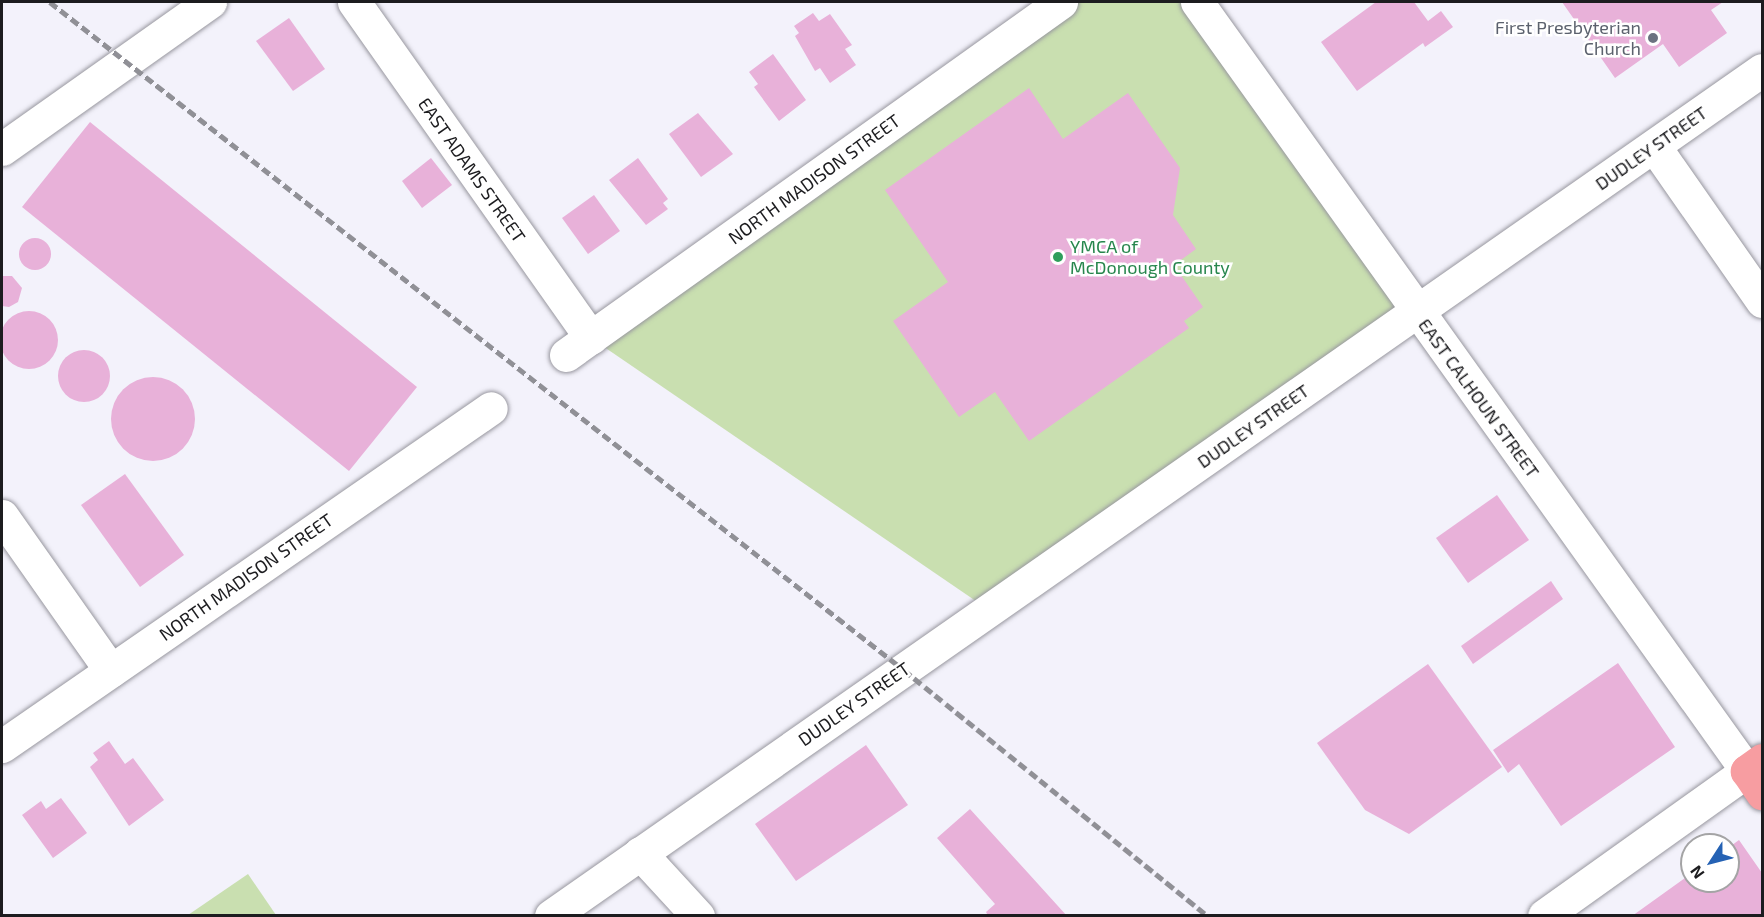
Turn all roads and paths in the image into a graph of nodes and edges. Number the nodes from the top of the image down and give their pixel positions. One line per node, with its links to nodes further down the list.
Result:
1 (210, 2): 7 (street)
2 (354, 2): 10 (street, EAST ADAMS STREET)
3 (1061, 2): 10 (street, NORTH MADISON STREET)
4 (1197, 2): 9 (street, EAST CALHOUN STREET)
5 (1762, 70): 6 (street, DUDLEY STREET)
6 (1654, 146): 8 (street); 9 (street, DUDLEY STREET)
7 (2, 149)
8 (1762, 301)
9 (1416, 312): 15 (street, EAST CALHOUN STREET); 16 (street, DUDLEY STREET)
10 (578, 347)
11 (491, 408): 13 (street, NORTH MADISON STREET)
12 (2, 516): 13 (street)
13 (111, 671): 14 (street, NORTH MADISON STREET)
14 (2, 746)
15 (1757, 775): 19 (street)
16 (640, 854): 17 (street, DUDLEY STREET); 18 (street)
17 (551, 915)
18 (698, 915)
19 (1544, 915)

